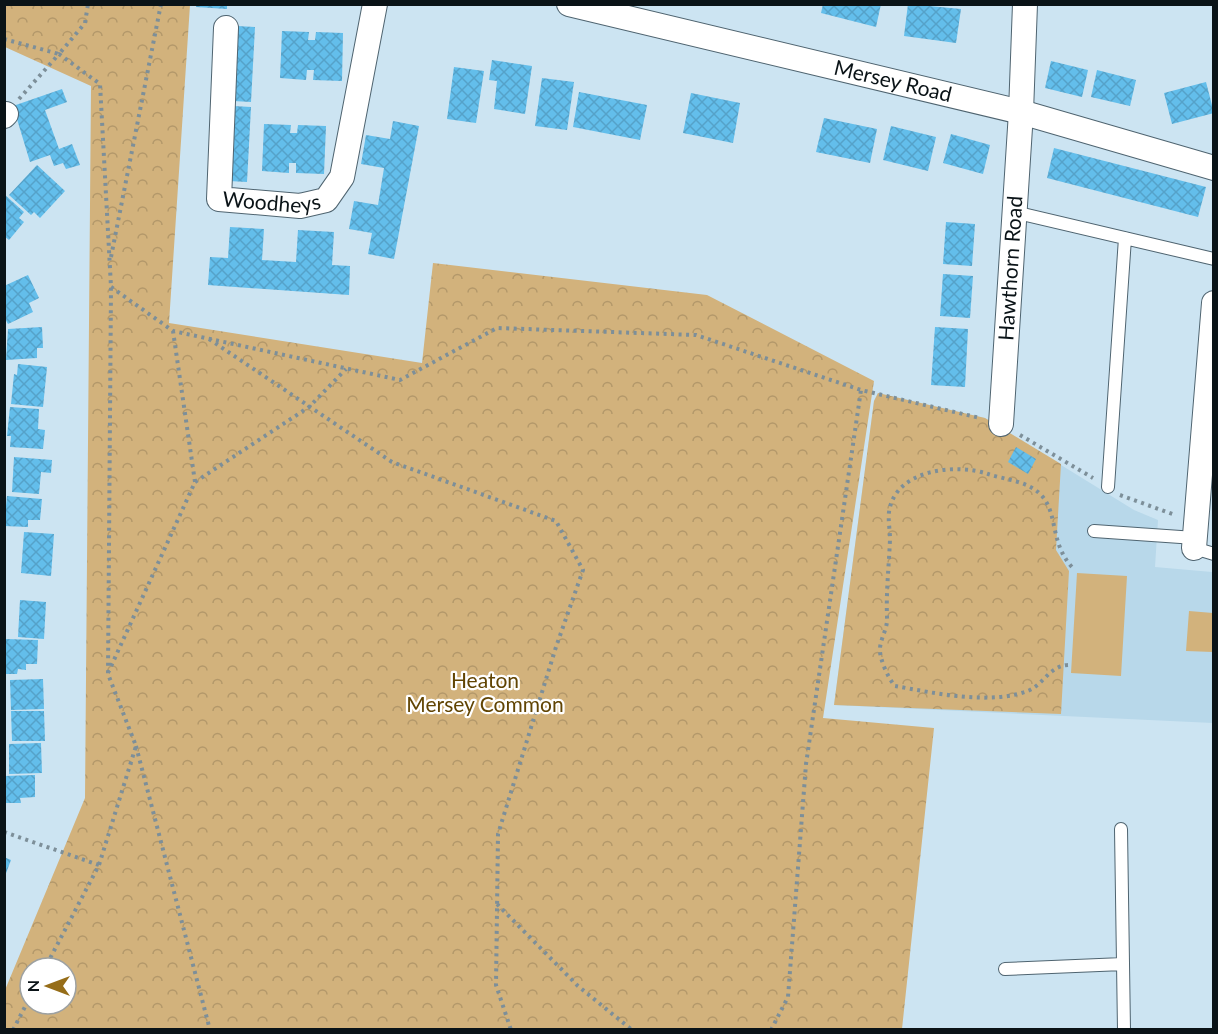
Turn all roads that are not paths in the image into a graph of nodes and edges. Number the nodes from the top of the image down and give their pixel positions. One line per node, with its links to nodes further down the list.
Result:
1 (375, 4): 4 (street, Woodheys)
2 (569, 4): 5 (street, Mersey Road)
3 (1025, 4): 5 (street, Hawthorn Road)
4 (226, 28)
5 (1021, 112): 6 (street, Mersey Road); 7 (street, Hawthorn Road)
6 (1214, 168)
7 (1014, 212): 8 (lane); 11 (street, Hawthorn Road)
8 (1125, 238): 9 (lane); 12 (lane)
9 (1214, 259)
10 (1214, 303): 14 (street)
11 (1001, 424)
12 (1108, 487)
13 (1094, 531): 14 (lane)
14 (1201, 547)
15 (1122, 829): 16 (lane)
16 (1123, 964): 17 (lane); 18 (lane)
17 (1005, 969)
18 (1124, 1029)

